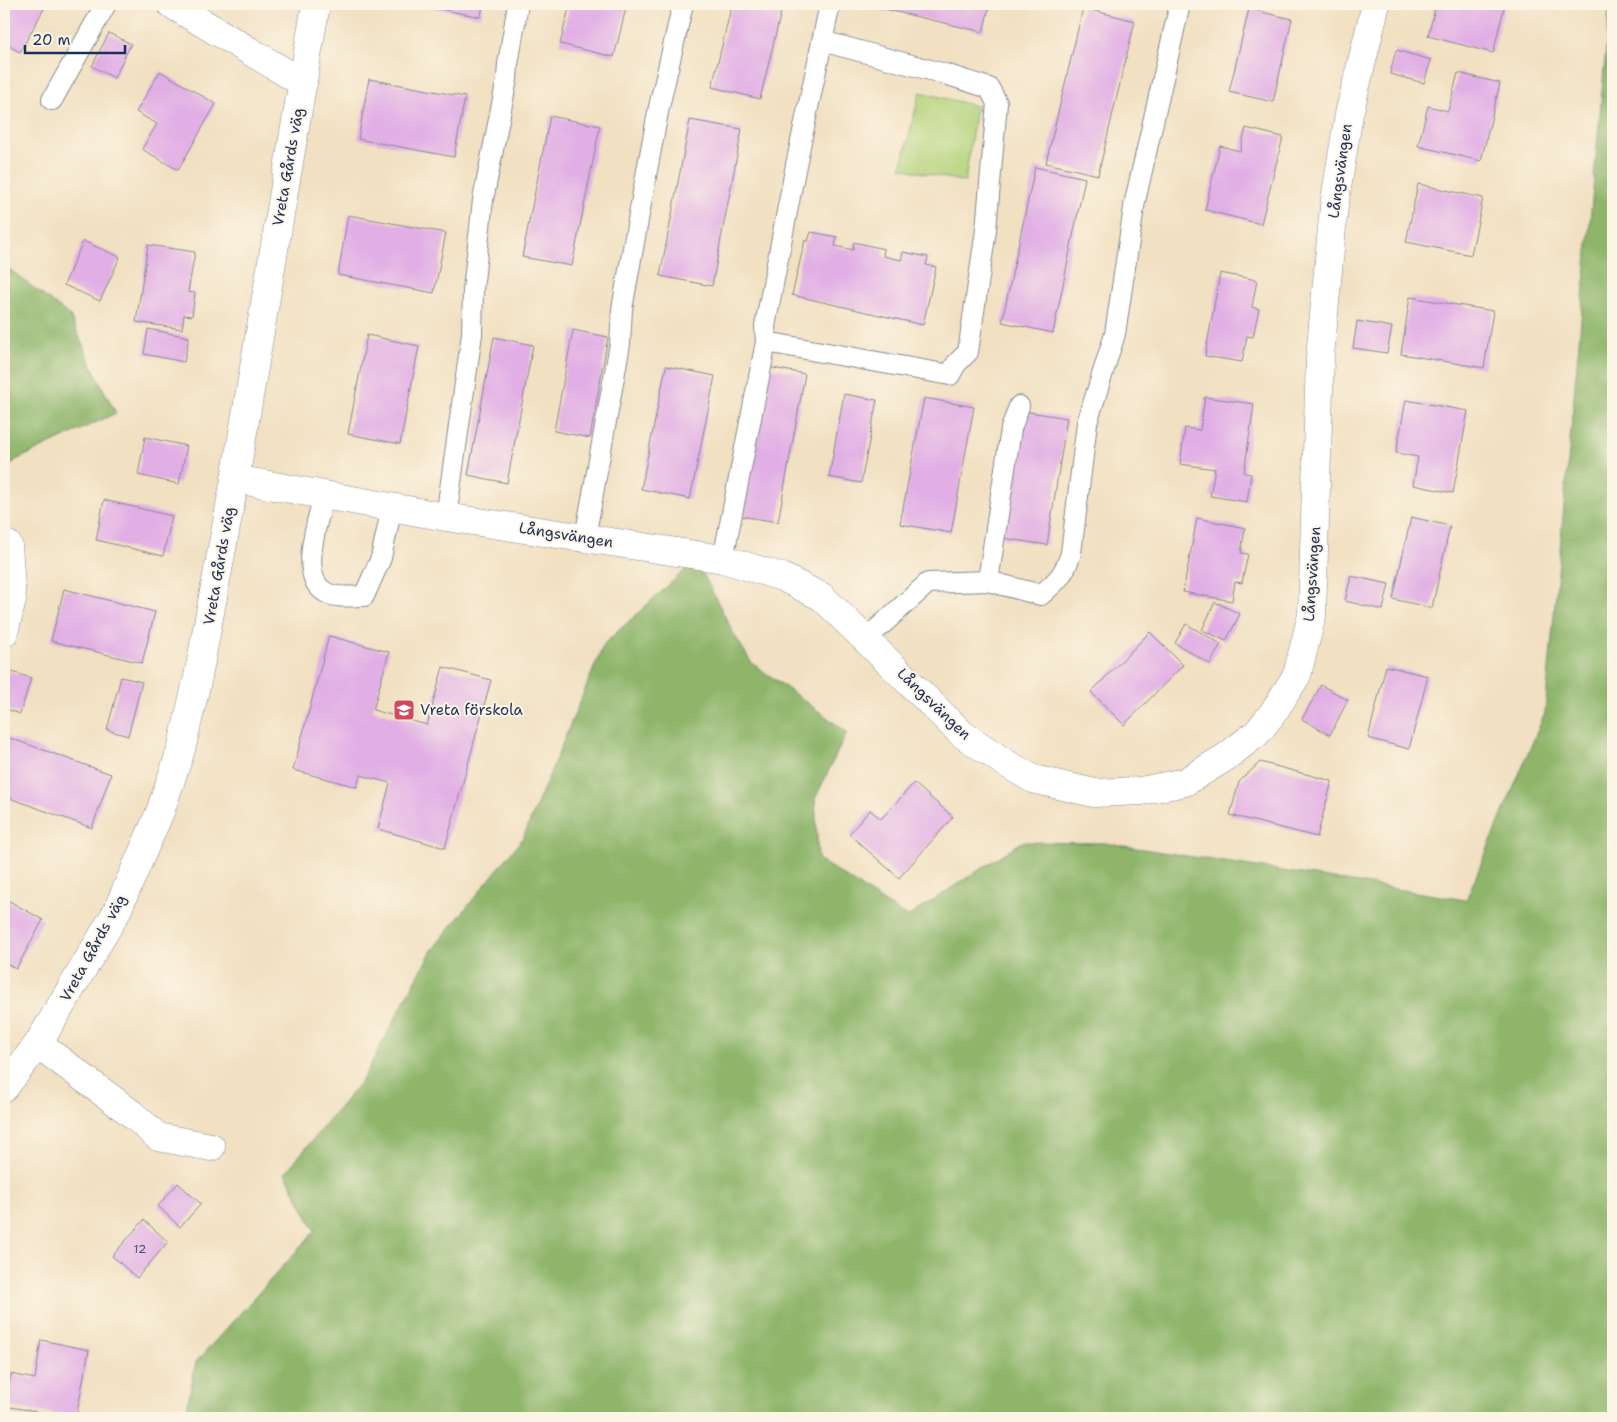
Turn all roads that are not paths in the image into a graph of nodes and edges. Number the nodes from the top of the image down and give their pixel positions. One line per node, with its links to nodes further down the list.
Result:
1 (106, 4): 11 (lane)
2 (171, 4): 10 (street)
3 (316, 4): 10 (street, Vreta Gårds väg)
4 (518, 4): 17 (lane)
5 (683, 4): 18 (lane)
6 (830, 4): 9 (lane)
7 (1180, 4): 21 (lane)
8 (1376, 4): 23 (street, Långsvängen)
9 (822, 41): 12 (lane); 12 (lane)
10 (303, 83): 14 (street, Vreta Gårds väg)
11 (52, 100)
12 (766, 342): 20 (lane)
13 (1019, 406): 21 (lane)
14 (235, 479): 15 (street, Långsvängen); 24 (street, Vreta Gårds väg)
15 (324, 496): 16 (street, Långsvängen); 16 (lane)
16 (392, 508): 17 (street, Långsvängen)
17 (446, 517): 18 (street, Långsvängen)
18 (585, 538): 20 (street, Långsvängen)
19 (8, 545): 22 (street)
20 (723, 559): 23 (street, Långsvängen)
21 (988, 581): 23 (lane)
22 (4, 633)
23 (866, 639)
24 (38, 1044): 25 (street, Vreta Gårds väg); 26 (street)
25 (4, 1088)
26 (211, 1147)

